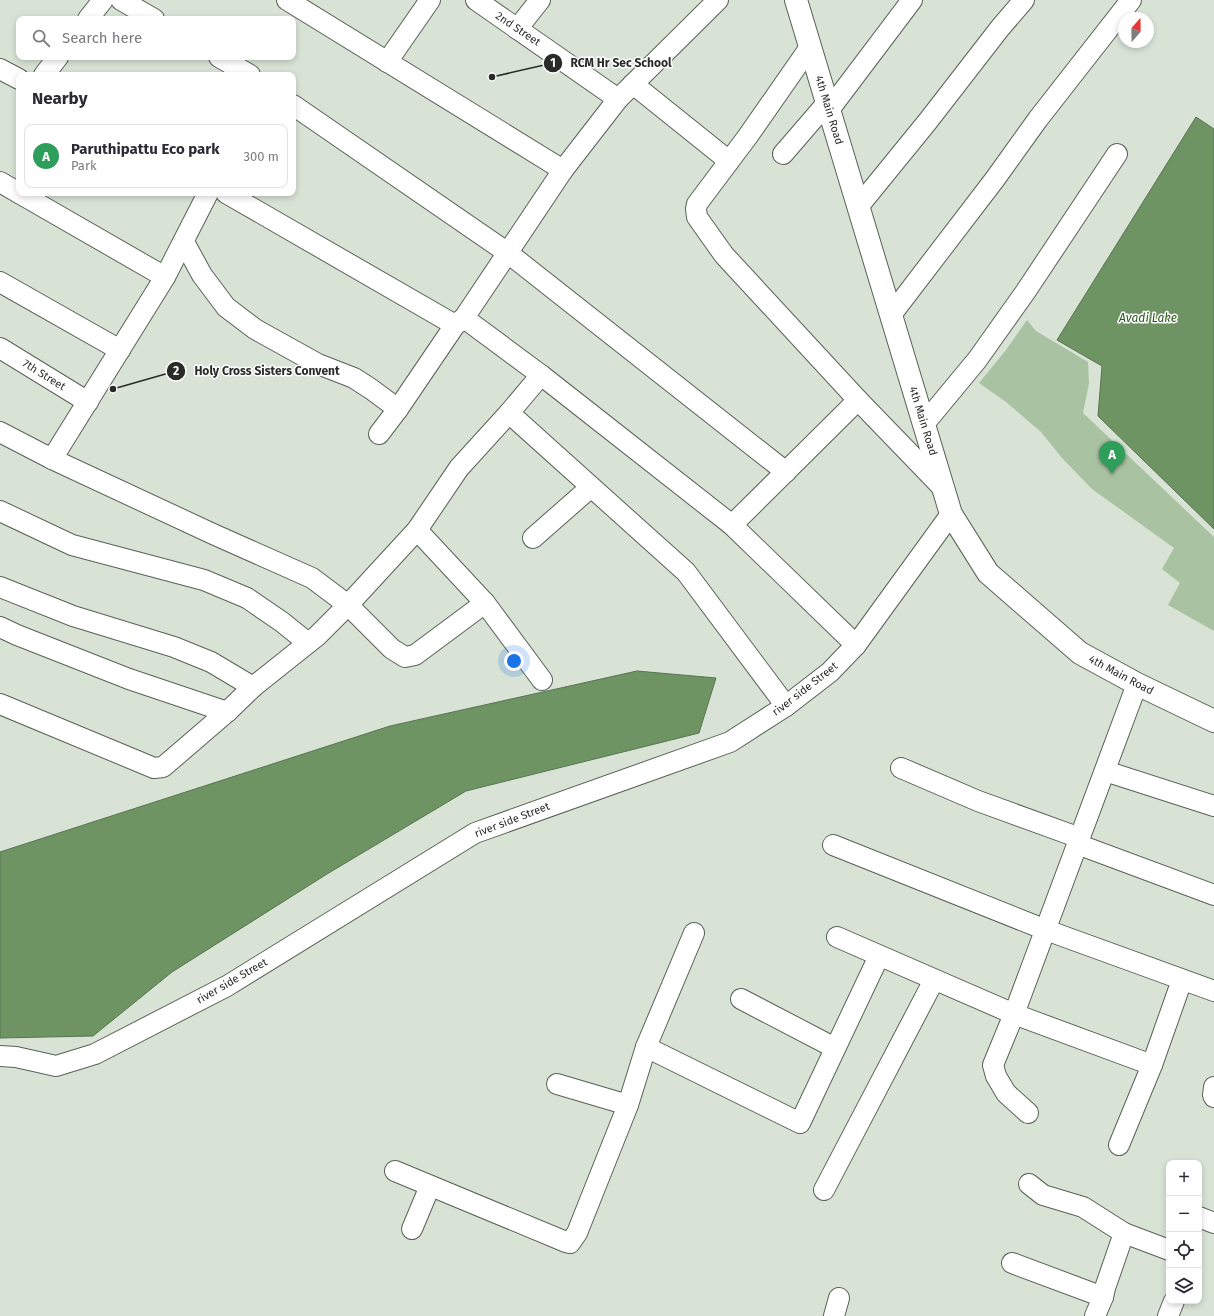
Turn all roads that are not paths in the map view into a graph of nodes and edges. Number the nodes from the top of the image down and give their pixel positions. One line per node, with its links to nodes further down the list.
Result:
1 (103, 0): 12 (street)
2 (121, 0): 13 (street)
3 (287, 0): 18 (street)
4 (430, 0): 18 (street)
5 (476, 0): 14 (street, 2nd Street)
6 (540, 0): 14 (street)
7 (718, 0): 23 (street)
8 (796, 0): 15 (main road, 4th Main Road)
9 (912, 0): 26 (street)
10 (1024, 0): 36 (street)
11 (1131, 0): 41 (street)
12 (90, 16)
13 (149, 16)
14 (517, 29): 24 (street, 2nd Street)
15 (810, 48): 26 (main road, 4th Main Road); 29 (street)
16 (56, 60): 20 (street)
17 (225, 60): 21 (street)
18 (387, 62): 30 (street)
19 (0, 68): 22 (street)
20 (46, 72)
21 (245, 72)
22 (16, 77)
23 (633, 84): 24 (street); 29 (street)
24 (618, 99): 30 (street)
25 (296, 107): 38 (street)
26 (828, 107): 27 (street); 36 (main road, 4th Main Road)
27 (783, 154)
28 (1117, 154): 50 (street)
29 (729, 161): 46 (street)
30 (563, 170): 38 (street)
31 (0, 182): 32 (street)
32 (16, 191)
33 (24, 196): 39 (street)
34 (207, 196): 37 (street)
35 (231, 196): 42 (street)
36 (858, 207): 41 (main road, 4th Main Road)
37 (184, 242): 39 (street); 48 (street)
38 (508, 253): 42 (street); 54 (street)
39 (165, 277): 44 (street)
40 (0, 282): 44 (street)
41 (891, 315): 50 (main road, 4th Main Road)
42 (459, 322): 45 (street); 48 (street)
43 (0, 348): 47 (street, 7th Street)
44 (120, 350): 47 (street)
45 (541, 375): 49 (street); 59 (street)
46 (858, 400): 54 (street); 56 (street)
47 (88, 402): 53 (street)
48 (398, 409): 52 (street)
49 (509, 412): 55 (street); 60 (street)
50 (924, 424): 56 (main road, 4th Main Road)
51 (0, 432): 53 (street)
52 (379, 434)
53 (52, 459): 64 (street)
54 (786, 472): 59 (street)
55 (591, 487): 61 (street); 72 (street)
56 (943, 488): 58 (main road, 4th Main Road)
57 (0, 511): 66 (street)
58 (951, 514): 67 (street, river side Street); 69 (main road, 4th Main Road)
59 (732, 525): 67 (street)
60 (417, 530): 63 (street); 64 (street)
61 (533, 538)
62 (0, 587): 70 (street)
63 (485, 604): 64 (street); 68 (street)
64 (348, 605): 66 (street)
65 (0, 627): 73 (street)
66 (308, 643): 70 (street)
67 (856, 645): 72 (street, river side Street)
68 (542, 680)
69 (1137, 684): 74 (main road, 4th Main Road); 76 (street)
70 (253, 687): 73 (street)
71 (0, 704): 73 (street)
72 (786, 706): 92 (street, river side Street)
73 (227, 712)
74 (1214, 721)
75 (901, 768): 78 (street)
76 (1105, 771): 77 (street); 78 (street)
77 (1214, 806)
78 (1079, 841): 80 (street); 81 (street)
79 (833, 845): 81 (street)
80 (1214, 895)
81 (1046, 930): 86 (street); 89 (street)
82 (694, 933): 90 (street)
83 (837, 937): 84 (street)
84 (879, 956): 85 (street); 91 (street)
85 (934, 980): 89 (street); 103 (street)
86 (1182, 980): 87 (street); 93 (street)
87 (1214, 992)
88 (741, 999): 91 (street)
89 (1014, 1014): 93 (street); 98 (street)
90 (646, 1047): 91 (street); 97 (street)
91 (835, 1048)
92 (0, 1056)
93 (1152, 1065): 99 (street)
94 (557, 1084): 97 (street)
95 (1214, 1087): 96 (street)
96 (1214, 1097)
97 (628, 1105): 102 (street)
98 (1028, 1113)
99 (1119, 1145)
100 (395, 1171): 102 (street)
101 (1030, 1184): 107 (street)
102 (430, 1186): 106 (street)
103 (824, 1190)
104 (1202, 1218): 105 (street)
105 (1214, 1223)
106 (412, 1229)
107 (1124, 1233): 108 (street); 110 (street)
108 (1166, 1249)
109 (1012, 1263): 110 (street)
110 (1104, 1297): 112 (street)
111 (1173, 1304): 113 (street)
112 (1095, 1316)
113 (1168, 1316)

